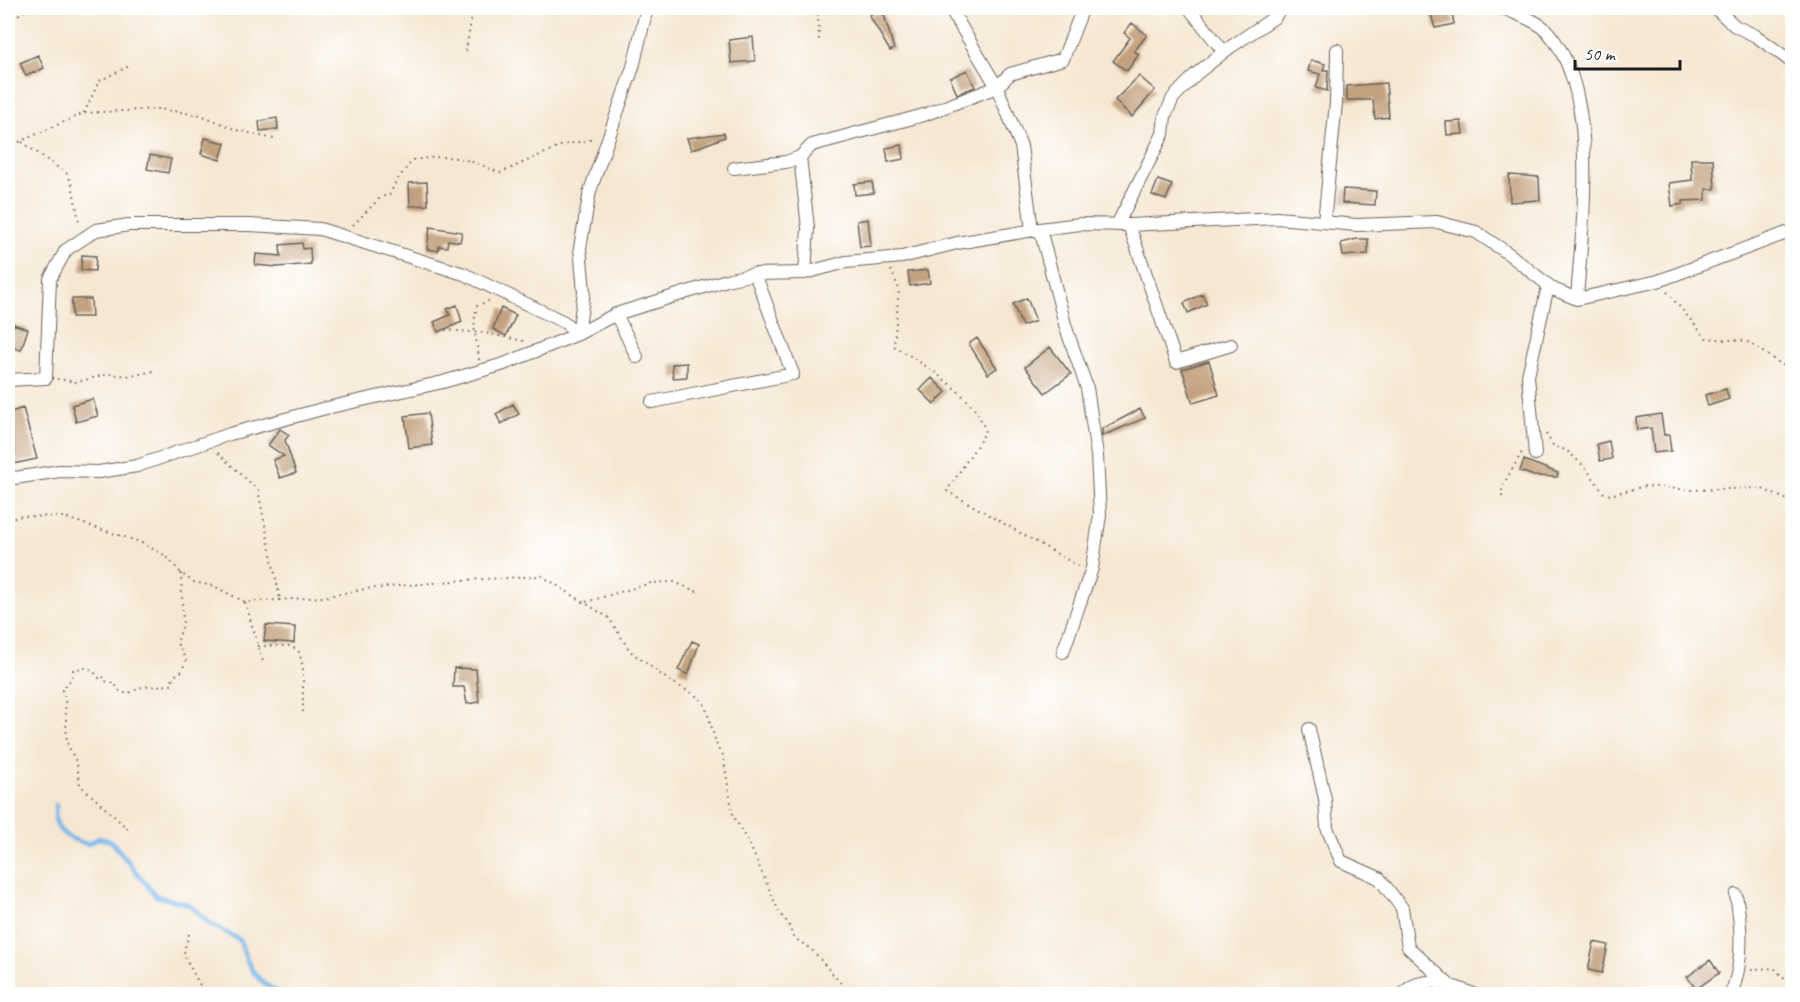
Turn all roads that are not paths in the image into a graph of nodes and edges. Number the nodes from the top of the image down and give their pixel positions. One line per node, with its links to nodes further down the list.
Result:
1 (647, 8): 23 (street)
2 (950, 8): 11 (street)
3 (1083, 8): 11 (street)
4 (1189, 8): 9 (street)
5 (1280, 8): 9 (street)
6 (1503, 8): 21 (street)
7 (1715, 8): 10 (street)
8 (1337, 50): 14 (street)
9 (1224, 52): 15 (street)
10 (1792, 62)
11 (998, 87): 12 (street); 16 (street)
12 (800, 157): 13 (street); 18 (street)
13 (734, 168)
14 (1324, 222): 15 (street); 20 (street)
15 (1123, 225): 16 (street); 24 (street)
16 (1036, 229): 18 (street); 30 (street)
17 (1792, 231): 21 (street)
18 (805, 273): 19 (street)
19 (755, 274): 22 (street); 27 (street)
20 (1548, 286): 21 (street); 28 (street)
21 (1577, 299)
22 (616, 314): 23 (street); 25 (street)
23 (578, 334): 26 (street); 29 (street)
24 (1231, 345)
25 (637, 357)
26 (8, 380)
27 (652, 402)
28 (1534, 448)
29 (8, 479)
30 (1063, 652)
31 (1309, 729): 33 (street)
32 (1736, 895): 36 (street)
33 (1448, 984): 34 (street); 35 (street)
34 (1402, 994)
35 (1473, 994)
36 (1731, 994)

